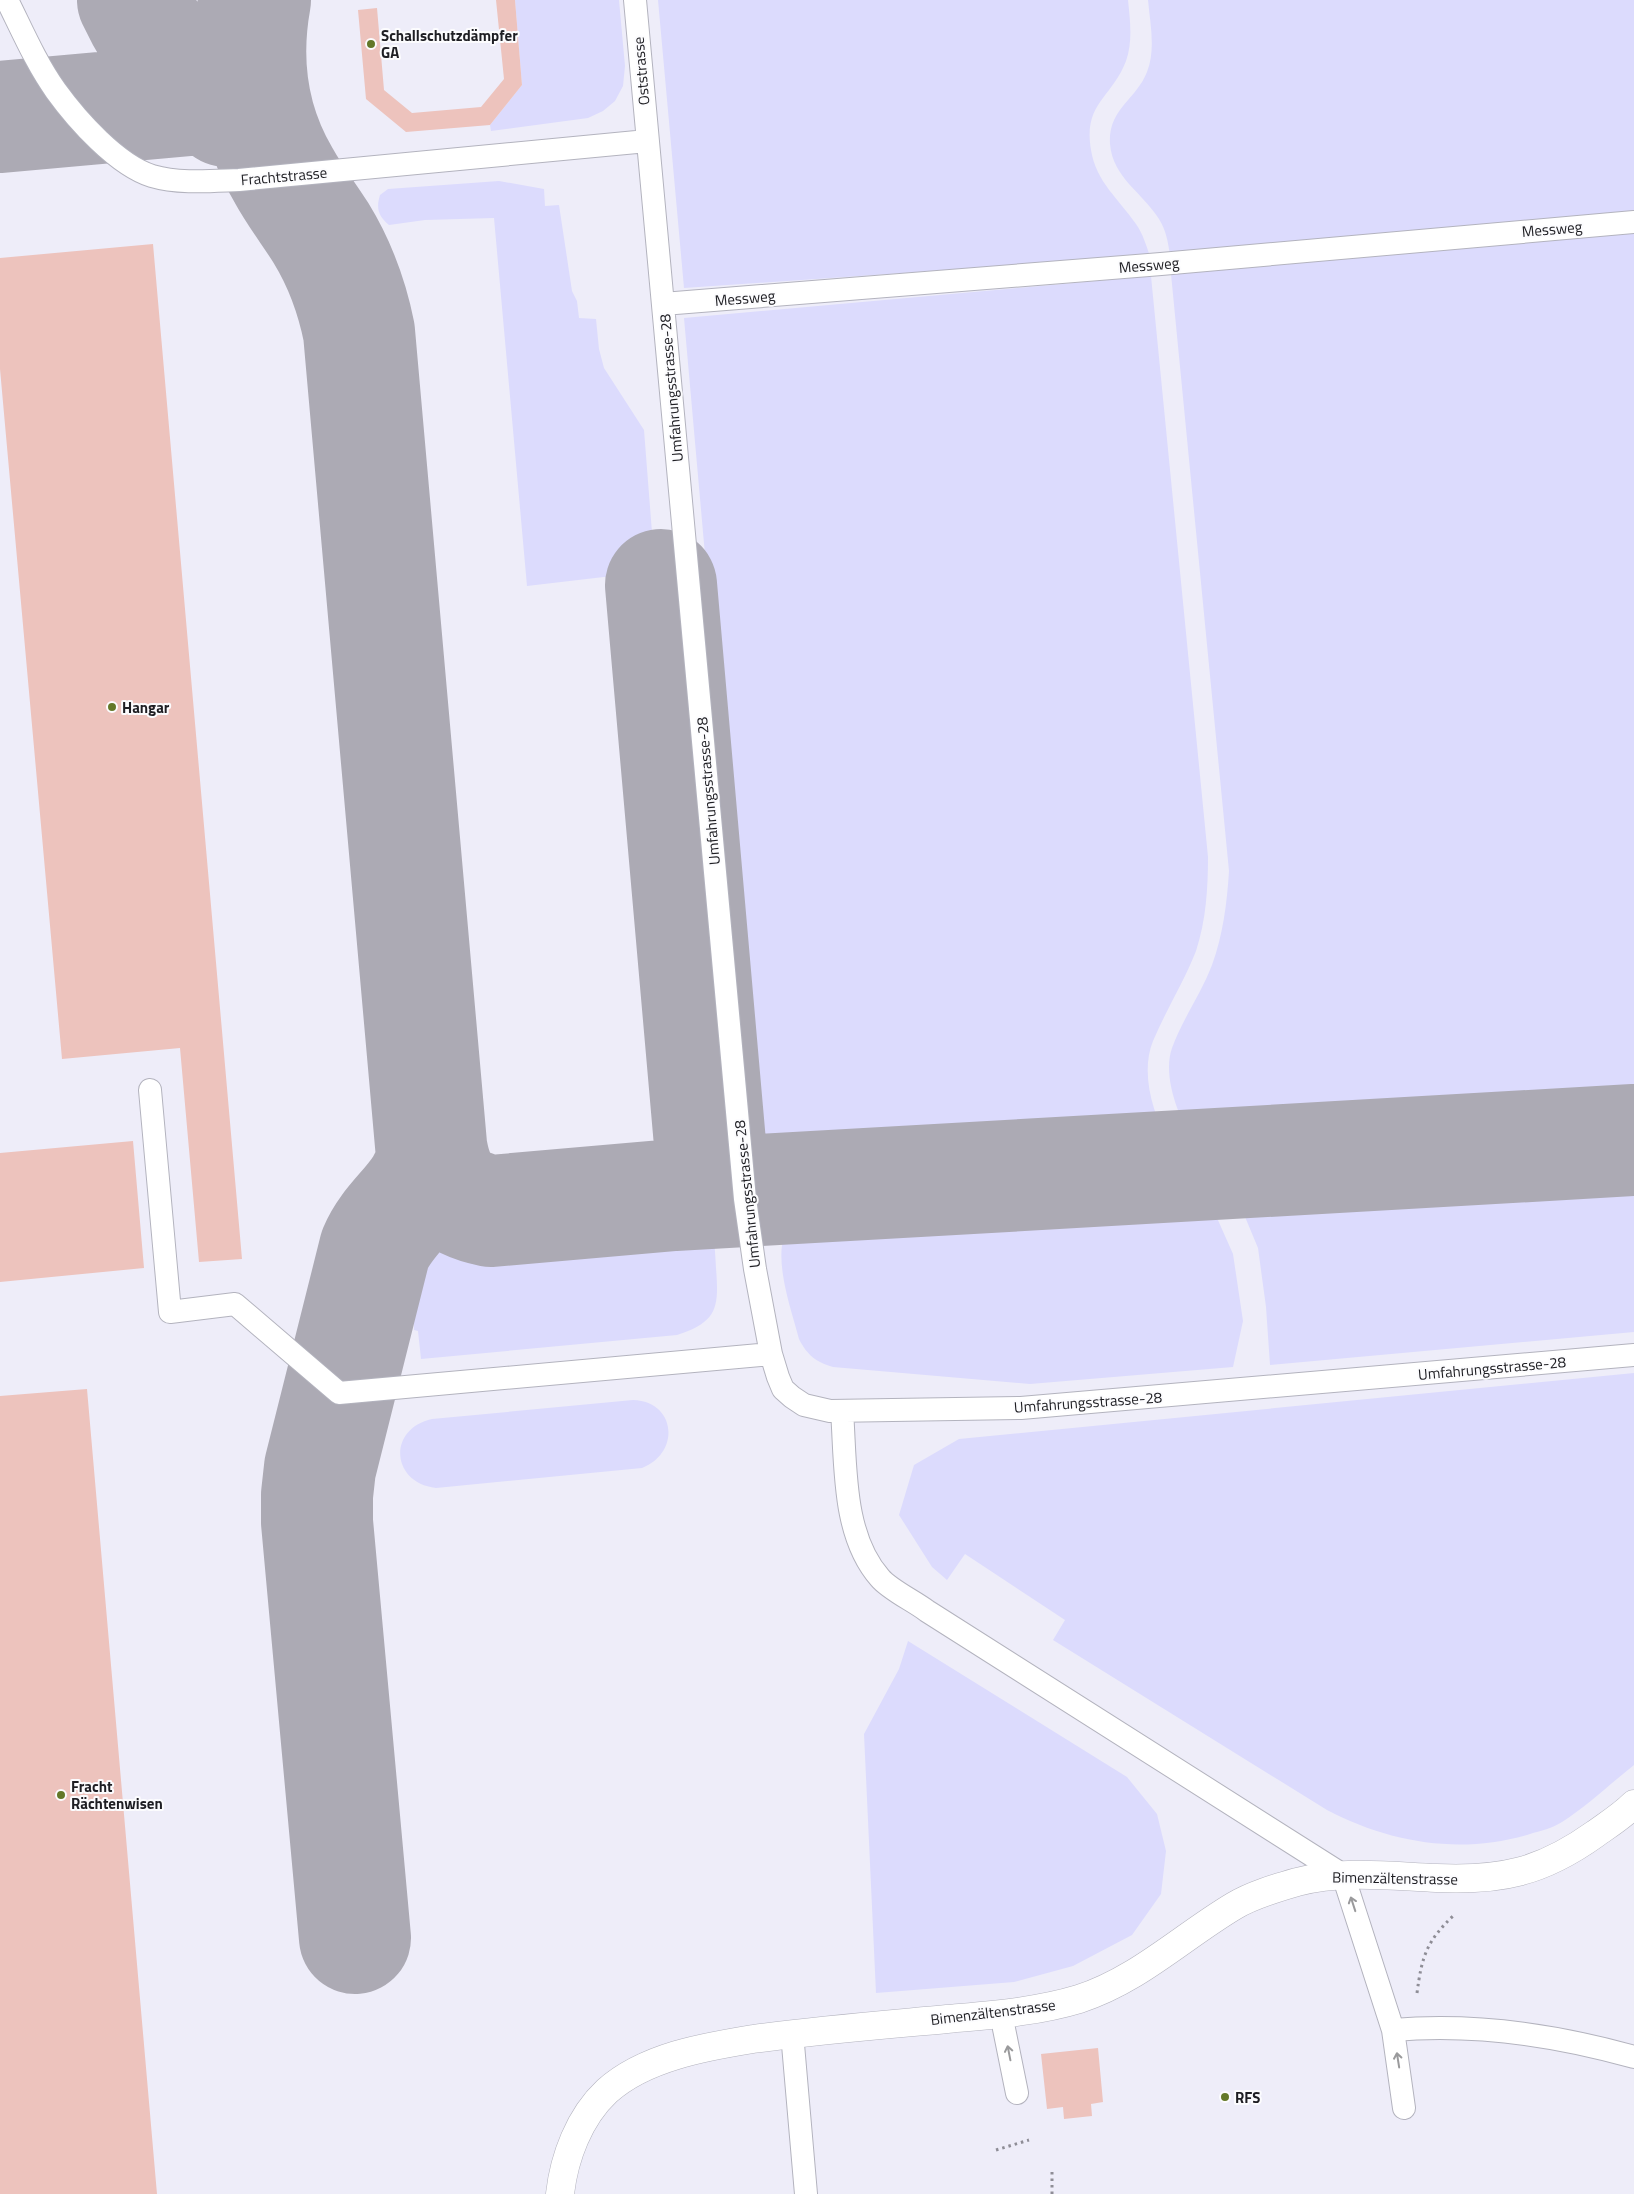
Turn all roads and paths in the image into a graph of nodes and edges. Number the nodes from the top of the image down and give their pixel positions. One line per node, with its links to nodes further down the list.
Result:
1 (7, 0): 3 (lane, Frachtstrasse)
2 (635, 0): 3 (lane, Oststrasse)
3 (647, 141): 5 (lane, Umfahrungsstrasse-28)
4 (1634, 222): 5 (lane, Messweg)
5 (663, 304): 7 (lane, Umfahrungsstrasse-28)
6 (150, 1090): 7 (lane)
7 (771, 1354): 9 (lane, Umfahrungsstrasse-28)
8 (1634, 1355): 9 (lane, Umfahrungsstrasse-28)
9 (842, 1411): 11 (lane)
10 (1634, 1804): 12 (street, Bimenzältenstrasse)
11 (1344, 1875): 12 (street, Bimenzältenstrasse); 13 (street, Bimenzältenstrasse); 15 (lane, one-way to 11)
12 (1492, 1878): 14 (path)
13 (1001, 2014): 16 (street, Bimenzältenstrasse); 18 (lane, one-way to 13)
14 (1416, 2028): 15 (lane); 17 (lane)
15 (1393, 2030): 19 (lane, one-way to 15)
16 (792, 2034): 23 (street, Bimenzältenstrasse); 24 (lane)
17 (1634, 2057)
18 (1018, 2093)
19 (1404, 2108)
20 (1029, 2140): 21 (path)
21 (996, 2150)
22 (1052, 2172): 25 (path)
23 (560, 2194)
24 (806, 2194)
25 (1052, 2194)

